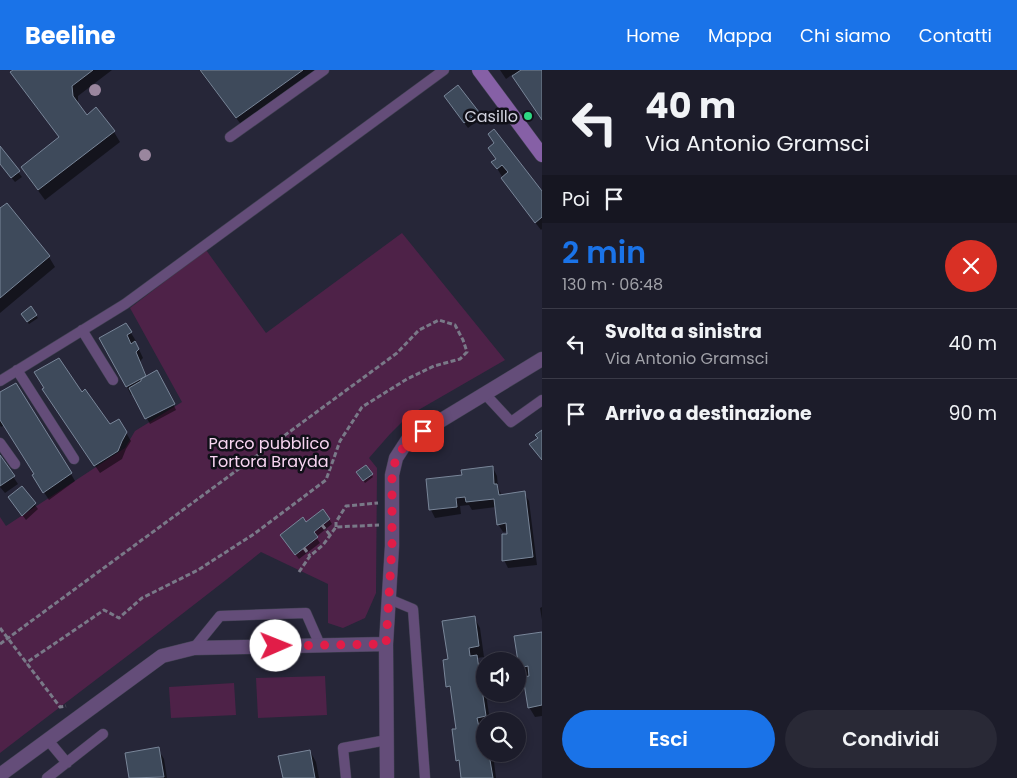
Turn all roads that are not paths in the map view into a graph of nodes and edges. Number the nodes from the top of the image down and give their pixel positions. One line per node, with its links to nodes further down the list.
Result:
1 (324, 70): 4 (lane)
2 (444, 70): 6 (lane)
3 (479, 70): 5 (main road)
4 (230, 137)
5 (542, 155)
6 (82, 330): 8 (lane); 9 (lane)
7 (542, 359): 11 (street)
8 (16, 370): 10 (lane); 14 (lane)
9 (113, 380)
10 (0, 381)
11 (484, 394): 12 (lane); 16 (street)
12 (542, 400)
13 (0, 443): 15 (lane)
14 (74, 459)
15 (15, 464)
16 (389, 599): 17 (street); 28 (lane)
17 (386, 644): 18 (street); 22 (street)
18 (320, 645): 19 (street); 19 (lane)
19 (194, 648): 21 (street)
20 (103, 734): 23 (lane)
21 (48, 739): 23 (lane); 24 (street)
22 (387, 740): 26 (lane); 27 (street)
23 (67, 762): 25 (lane)
24 (0, 775)
25 (46, 778)
26 (346, 778)
27 (387, 778)
28 (425, 778)

